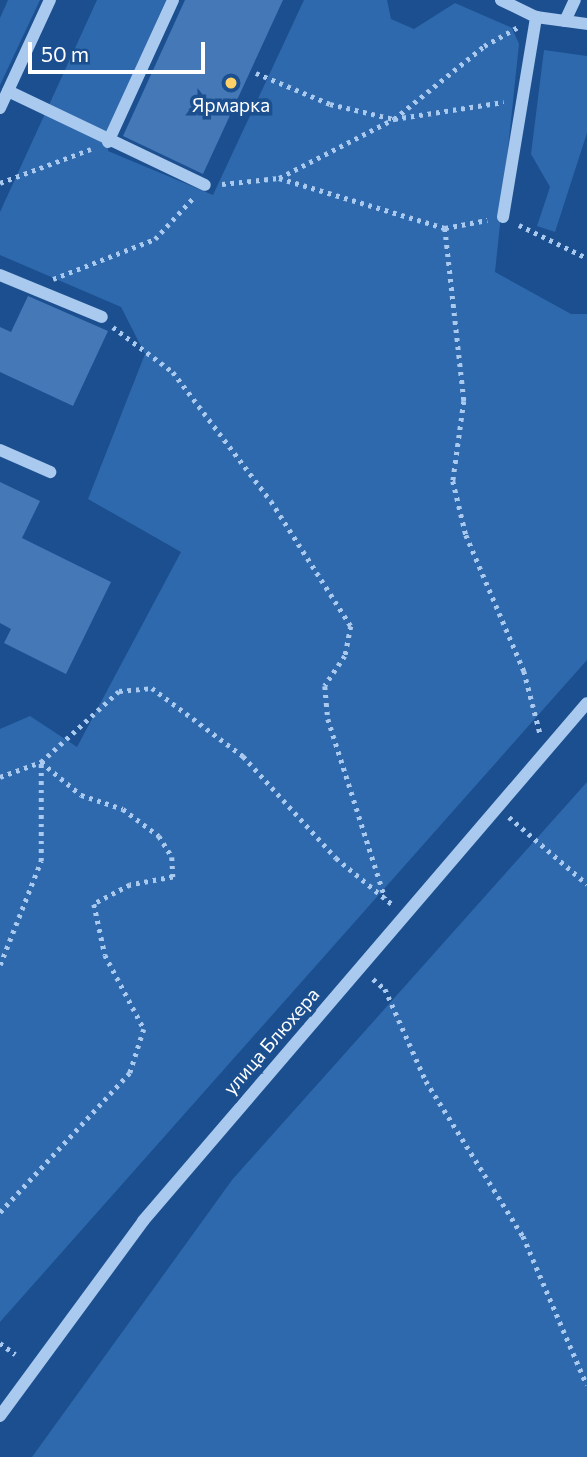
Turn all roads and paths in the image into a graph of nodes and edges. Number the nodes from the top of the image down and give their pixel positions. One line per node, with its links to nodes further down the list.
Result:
1 (50, 0): 9 (street)
2 (173, 0): 13 (street)
3 (501, 0): 5 (street)
4 (575, 0): 6 (street)
5 (536, 17): 6 (street); 10 (street); 12 (path)
6 (565, 21): 7 (street)
7 (587, 24)
8 (256, 73): 12 (path)
9 (8, 91): 11 (street); 13 (street)
10 (523, 100): 12 (path); 18 (street)
11 (0, 108)
12 (394, 119): 14 (path)
13 (108, 142): 15 (path); 16 (street)
14 (279, 178): 16 (path); 19 (path)
15 (0, 183)
16 (205, 185)
17 (192, 200): 22 (path)
18 (503, 217): 19 (path); 20 (path)
19 (445, 228): 27 (path)
20 (587, 258)
21 (0, 275): 22 (street)
22 (32, 288): 23 (street)
23 (102, 317): 32 (path)
24 (0, 450): 25 (street)
25 (50, 472)
26 (587, 703): 40 (street, улица Блюхера)
27 (541, 737)
28 (41, 762): 29 (path); 32 (path); 34 (path); 36 (path)
29 (0, 777)
30 (533, 838): 31 (path)
31 (587, 884)
32 (385, 898): 33 (path)
33 (393, 905)
34 (0, 965)
35 (385, 989): 39 (path)
36 (0, 1213)
37 (0, 1343): 38 (path)
38 (15, 1354)
39 (587, 1384)
40 (0, 1416)

